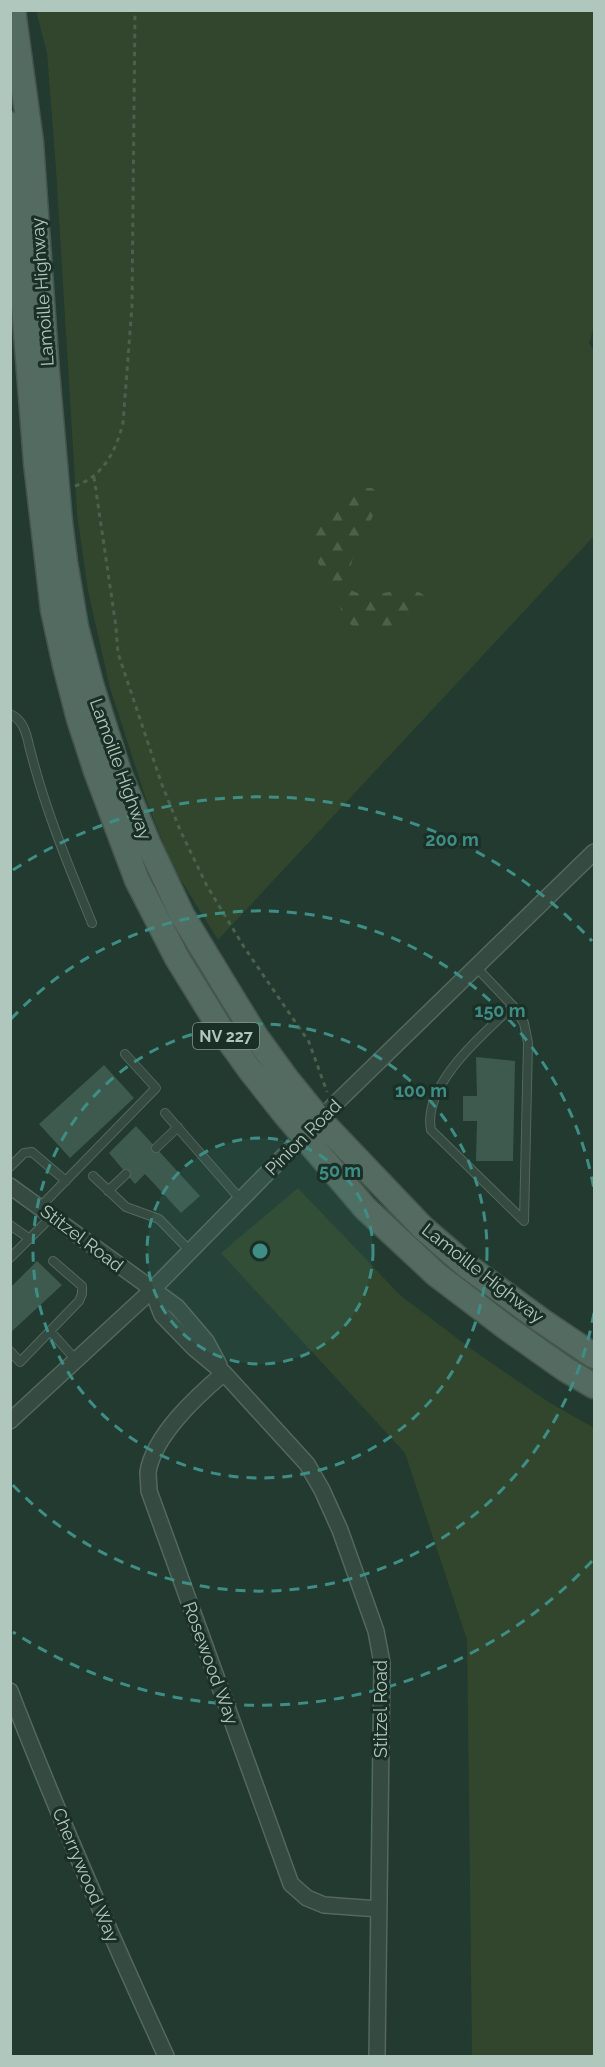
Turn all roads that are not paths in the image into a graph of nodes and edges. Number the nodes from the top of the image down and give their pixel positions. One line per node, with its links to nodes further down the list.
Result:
1 (13, 10): 11 (main road, Lamoille Highway / NV 227)
2 (10, 124): 11 (main road, Lamoille Highway / NV 227)
3 (10, 714): 5 (lane)
4 (594, 852): 6 (street, Pinion Road)
5 (92, 923)
6 (476, 967): 7 (lane); 11 (street, Pinion Road)
7 (513, 1006): 7 (lane)
8 (125, 1054): 16 (lane)
9 (165, 1113): 10 (lane)
10 (178, 1127): 12 (lane); 19 (lane)
11 (312, 1128): 19 (street, Pinion Road); 29 (main road, Lamoille Highway / NV 227); 32 (main road, Lamoille Highway / NV 227)
12 (156, 1148)
13 (10, 1167): 16 (lane)
14 (126, 1174): 18 (lane)
15 (93, 1176): 18 (lane)
16 (66, 1181): 20 (lane)
17 (10, 1186): 20 (street, Stitzel Road)
18 (108, 1191): 23 (lane)
19 (241, 1200): 23 (street, Pinion Road)
20 (47, 1211): 22 (lane); 26 (street, Stitzel Road)
21 (10, 1225): 22 (lane)
22 (30, 1239): 24 (lane)
23 (190, 1251): 26 (street, Pinion Road)
24 (10, 1258)
25 (52, 1262): 27 (lane)
26 (152, 1290): 30 (street, Pinion Road); 31 (street, Stitzel Road)
27 (50, 1331): 28 (lane); 30 (lane)
28 (10, 1351)
29 (594, 1356)
30 (76, 1360): 33 (street, Pinion Road)
31 (224, 1373): 35 (street, Stitzel Road); 35 (street, Rosewood Way)
32 (594, 1386)
33 (13, 1415)
34 (10, 1691): 36 (street, Cherrywood Way)
35 (379, 1909): 37 (street, Stitzel Road)
36 (166, 2056)
37 (377, 2056)

